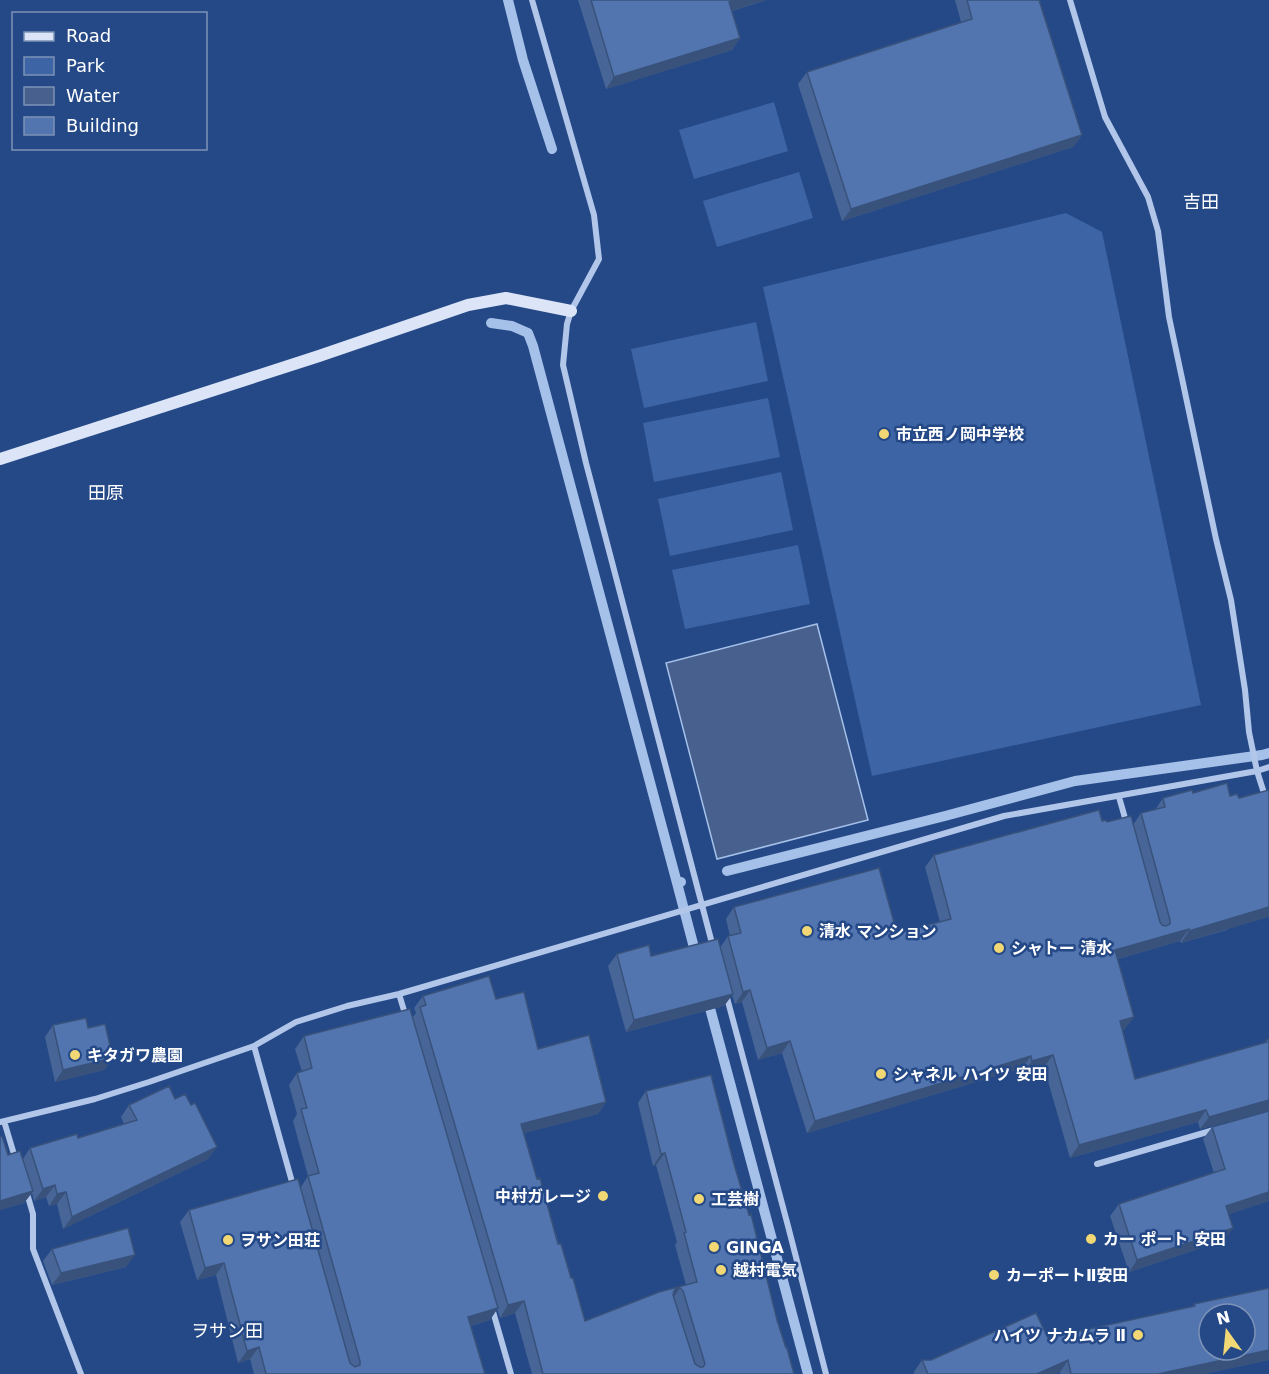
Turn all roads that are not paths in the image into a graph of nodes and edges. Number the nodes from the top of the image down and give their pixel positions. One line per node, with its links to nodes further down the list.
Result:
1 (532, 0): 3 (street)
2 (1070, 0): 6 (street)
3 (570, 311): 4 (street); 10 (street)
4 (0, 459)
5 (1269, 767): 6 (street)
6 (1257, 771): 7 (street); 8 (street)
7 (1119, 796): 9 (street); 10 (street)
8 (1269, 809)
9 (1128, 831)
10 (702, 904): 11 (street); 13 (street)
11 (717, 959)
12 (725, 991): 25 (street)
13 (399, 994): 14 (street); 15 (street)
14 (409, 1027)
15 (254, 1046): 16 (street); 21 (street)
16 (2, 1122): 19 (street)
17 (1223, 1128): 18 (street)
18 (1097, 1164)
19 (20, 1173)
20 (24, 1183): 23 (street)
21 (295, 1193)
22 (488, 1296): 24 (street)
23 (81, 1374)
24 (511, 1374)
25 (826, 1374)

